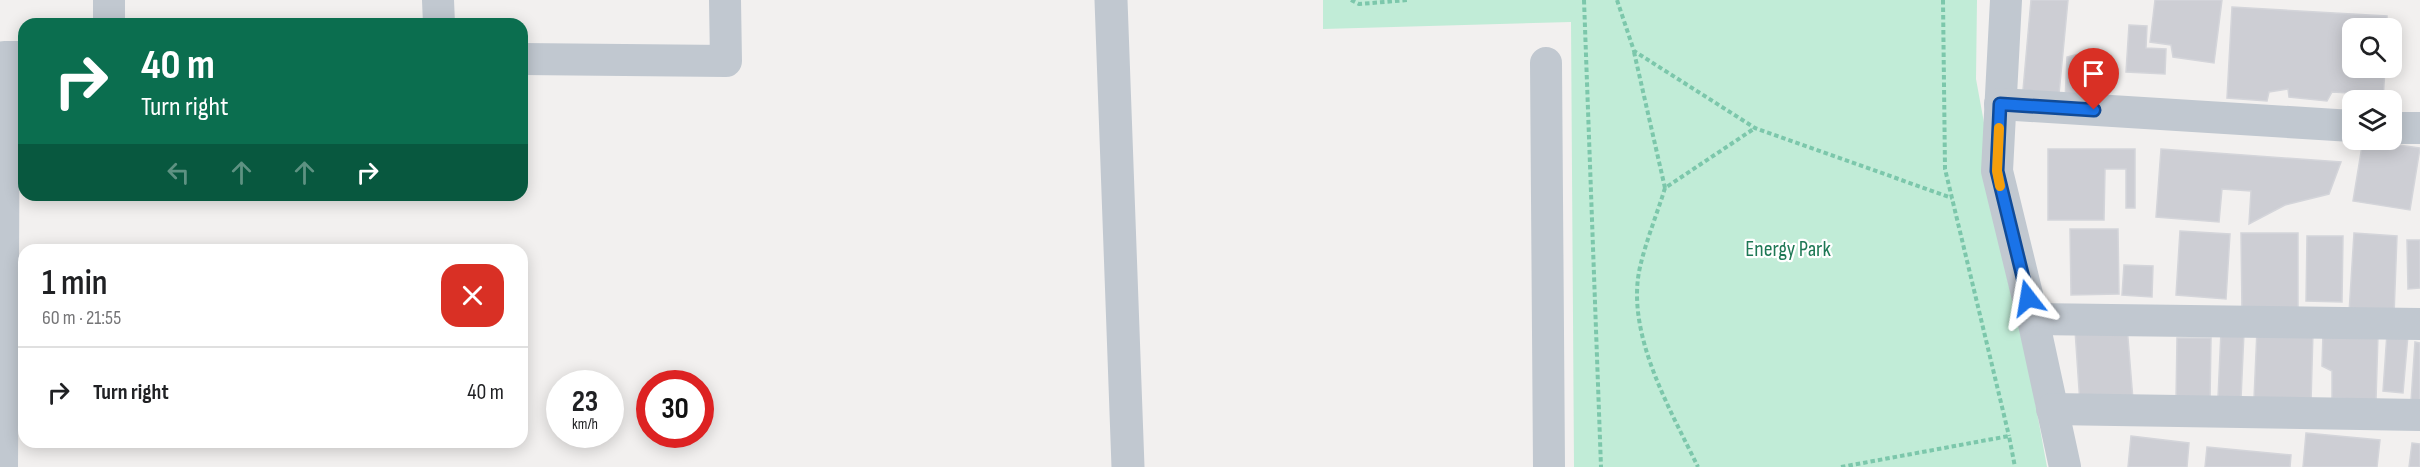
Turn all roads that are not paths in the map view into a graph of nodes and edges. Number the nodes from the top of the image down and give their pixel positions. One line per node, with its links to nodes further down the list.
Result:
1 (109, 0): 6 (street)
2 (438, 0): 7 (street)
3 (725, 0): 9 (street)
4 (1111, 0): 20 (street)
5 (2006, 0): 11 (street)
6 (109, 18)
7 (439, 18)
8 (9, 57): 19 (street)
9 (528, 59)
10 (1546, 63): 21 (street)
11 (2000, 104): 12 (street); 15 (street)
12 (2342, 125)
13 (2402, 128): 14 (street)
14 (2420, 128)
15 (2033, 319): 16 (street); 17 (street)
16 (2420, 324)
17 (2052, 409): 18 (street); 22 (street)
18 (2420, 415)
19 (2, 467)
20 (1128, 467)
21 (1549, 467)
22 (2065, 467)

